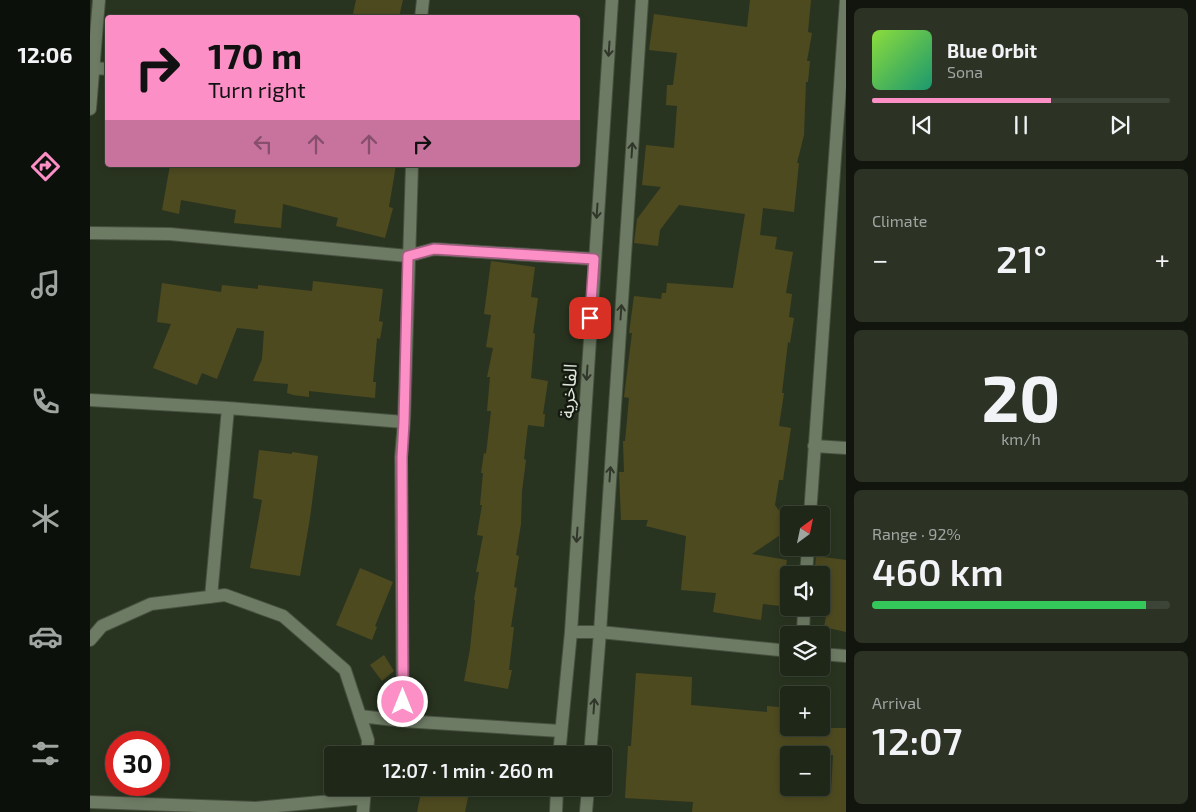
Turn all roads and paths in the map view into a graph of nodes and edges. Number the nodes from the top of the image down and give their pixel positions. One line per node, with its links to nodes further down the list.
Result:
1 (99, 0): 7 (street)
2 (423, 0): 6 (street)
3 (612, 0): 13 (street, الفاخرية, one-way to 13)
4 (642, 0): 22 (street, one-way to 4)
5 (846, 0): 17 (street)
6 (421, 15)
7 (93, 68): 8 (street); 9 (street)
8 (105, 69)
9 (90, 109)
10 (412, 167): 12 (street)
11 (90, 233): 12 (street)
12 (408, 256): 13 (street); 16 (street)
13 (594, 259): 21 (street, الفاخرية, one-way to 21)
14 (90, 400): 15 (street)
15 (228, 408): 16 (street); 20 (street)
16 (404, 422): 28 (street)
17 (814, 446): 18 (street); 19 (street)
18 (846, 448)
19 (811, 506)
20 (212, 597): 23 (street); 27 (street)
21 (570, 632): 22 (street); 29 (street, الفاخرية)
22 (600, 632): 24 (street); 32 (street, one-way to 22)
23 (90, 640)
24 (780, 650)
25 (830, 655): 26 (street)
26 (846, 656)
27 (360, 716): 28 (street); 30 (street)
28 (403, 721): 29 (street)
29 (561, 731): 31 (street, الفاخرية)
30 (368, 746)
31 (560, 746)
32 (591, 746)
33 (342, 796): 37 (street)
34 (364, 796): 38 (street)
35 (557, 796): 39 (street)
36 (587, 796): 40 (street)
37 (90, 802)
38 (363, 812)
39 (556, 812)
40 (586, 812)

